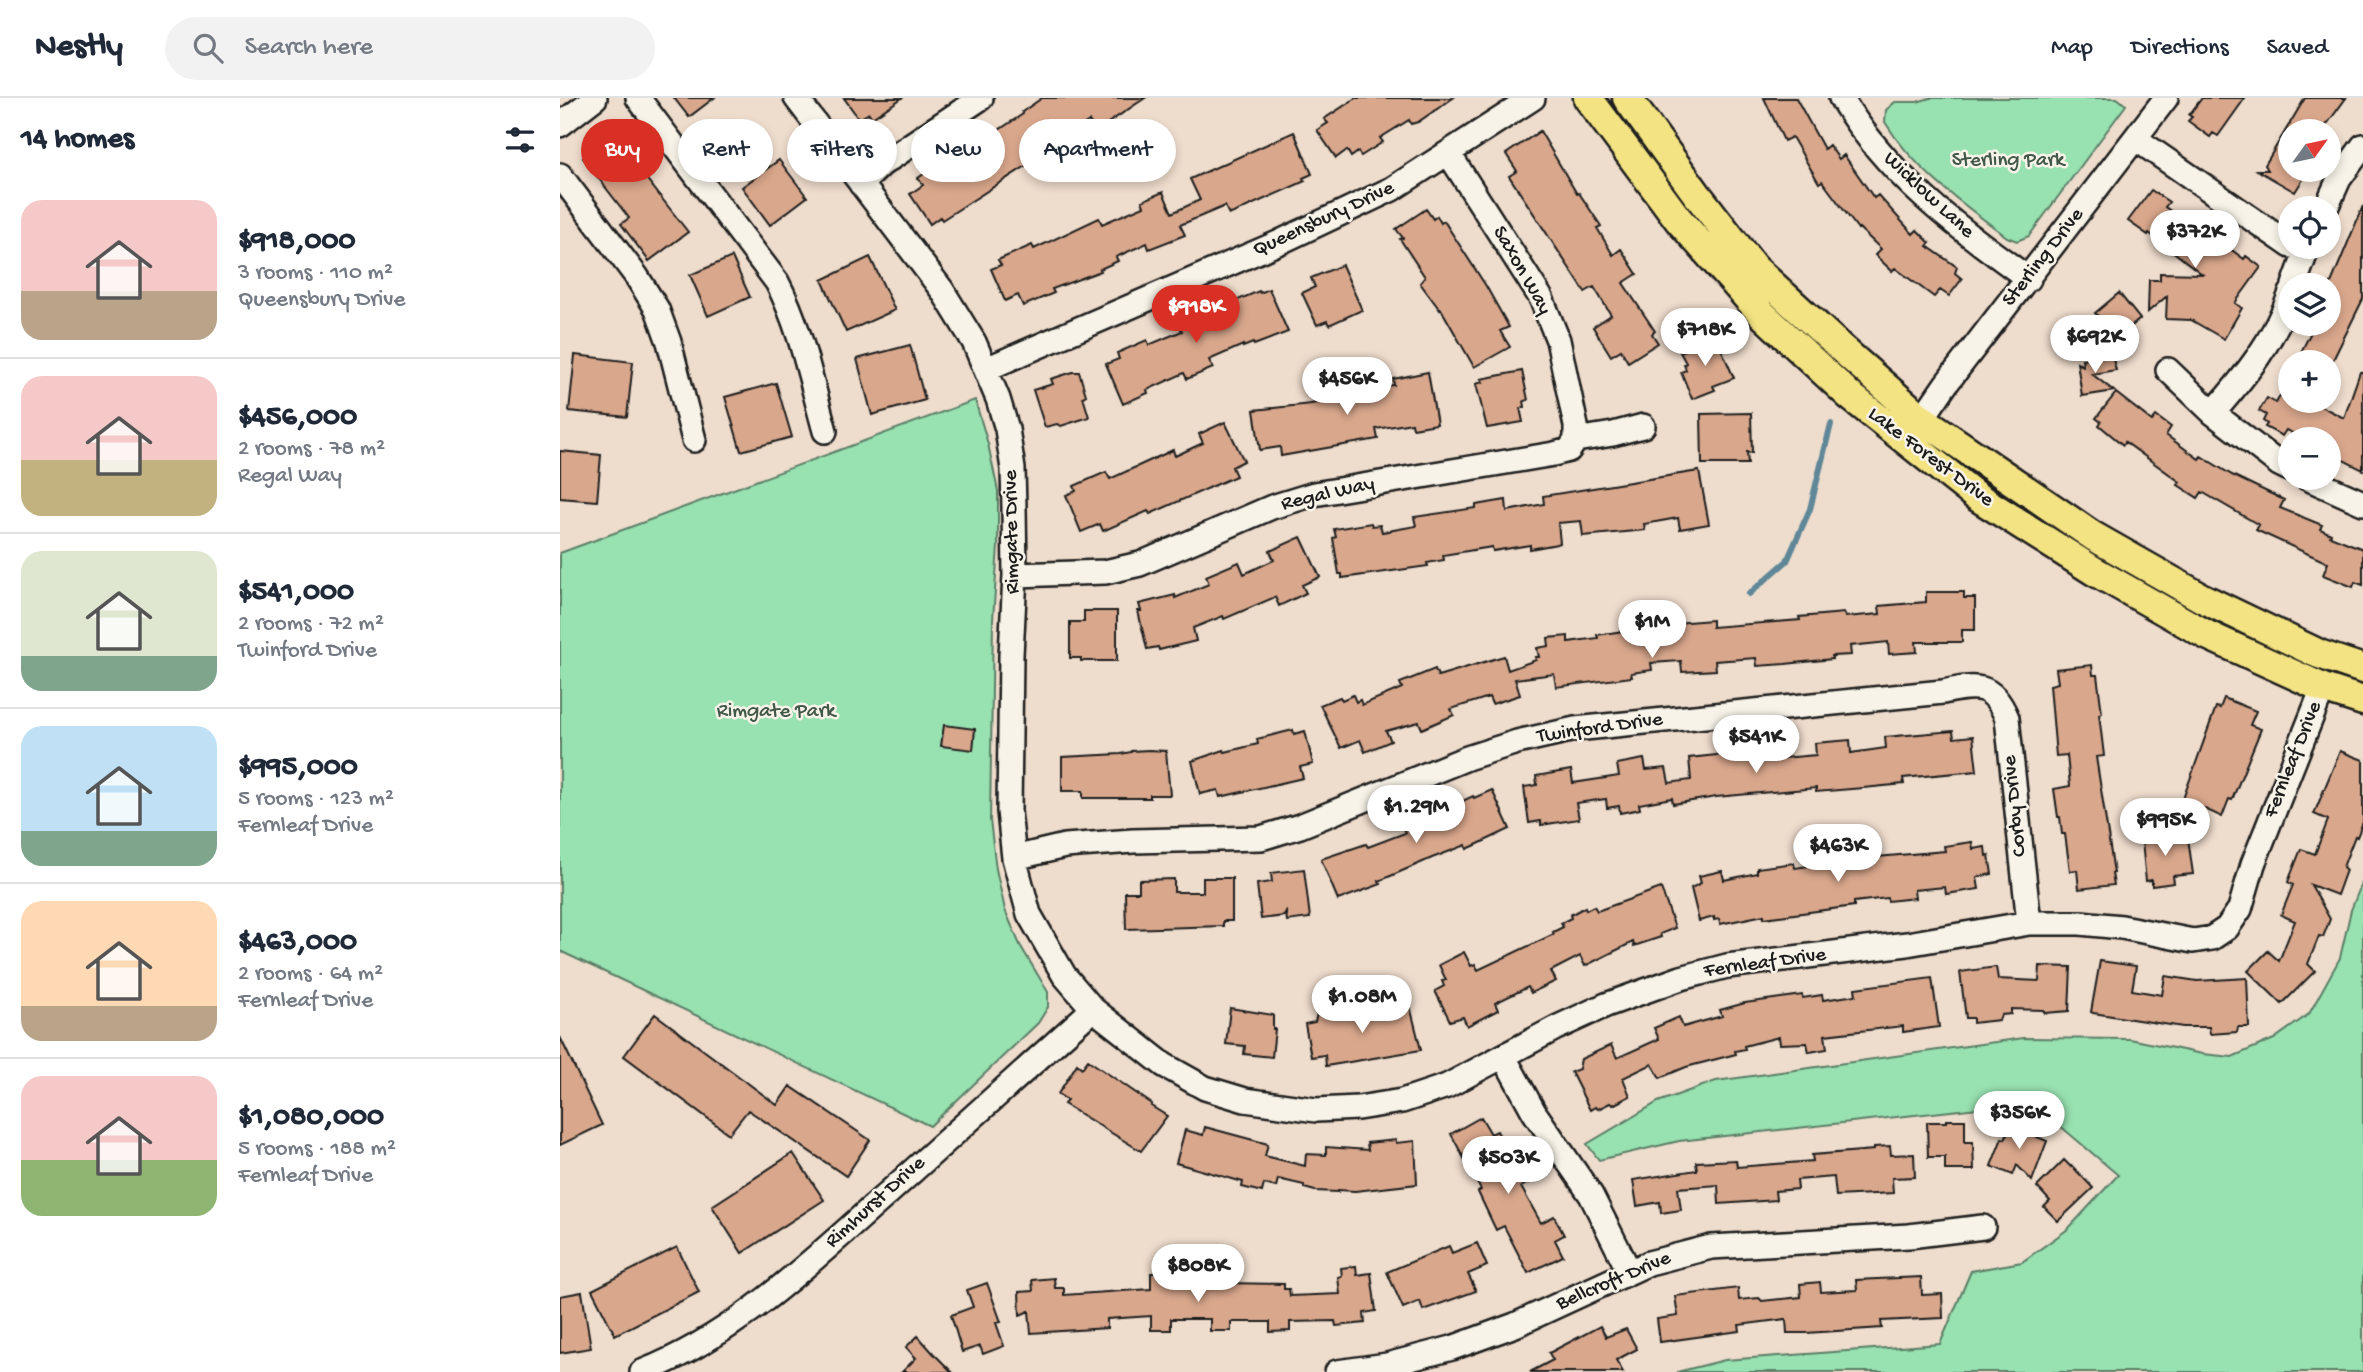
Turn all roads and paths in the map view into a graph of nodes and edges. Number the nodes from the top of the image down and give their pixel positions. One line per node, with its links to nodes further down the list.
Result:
1 (594, 98): 10 (street)
2 (638, 98): 26 (street)
3 (796, 98): 15 (street, Rimgate Drive)
4 (981, 98): 15 (street)
5 (1533, 98): 13 (street, Queensbury Drive)
6 (1588, 98): 20 (main road, Lake Forest Drive)
7 (2166, 98): 11 (street, Sterling Drive)
8 (1625, 99): 24 (main road, Lake Forest Drive)
9 (1843, 99): 18 (street, Wicklow Lane)
10 (560, 125)
11 (2136, 139): 17 (street); 18 (street, Sterling Drive)
12 (2363, 146): 16 (street)
13 (1449, 154): 21 (street, Queensbury Drive); 28 (street, Saxon Way)
14 (560, 175): 27 (street)
15 (861, 184): 21 (street, Rimgate Drive)
16 (2331, 196)
17 (2278, 235)
18 (2029, 279): 24 (street, Sterling Drive)
19 (2278, 325): 23 (street)
20 (1791, 342): 24 (street); 31 (main road, Lake Forest Drive)
21 (986, 369): 33 (street, Rimgate Drive)
22 (2168, 370): 23 (street)
23 (2213, 413): 29 (street)
24 (1922, 419): 31 (street); 34 (main road, Lake Forest Drive)
25 (1643, 426): 28 (street, Regal Way)
26 (825, 431)
27 (694, 440)
28 (1576, 440): 33 (street, Regal Way)
29 (2278, 463)
30 (2333, 490): 32 (street)
31 (1976, 496): 35 (main road, Lake Forest Drive)
32 (2363, 503)
33 (1016, 575): 38 (street, Rimgate Drive)
34 (2363, 669)
35 (2323, 688): 37 (main road, Lake Forest Drive); 39 (street, Fernleaf Drive)
36 (1992, 694): 38 (street, Twinford Drive); 39 (street, Corby Drive)
37 (2363, 701)
38 (1014, 858): 40 (street, Rimgate Drive)
39 (2029, 923): 41 (street, Fernleaf Drive)
40 (1093, 1009): 41 (street, Fernleaf Drive); 44 (street, Rimhurst Drive)
41 (1504, 1057): 43 (street)
42 (1983, 1227): 43 (street, Bellcroft Drive)
43 (1629, 1271): 45 (street, Bellcroft Drive)
44 (642, 1372)
45 (1338, 1372)

